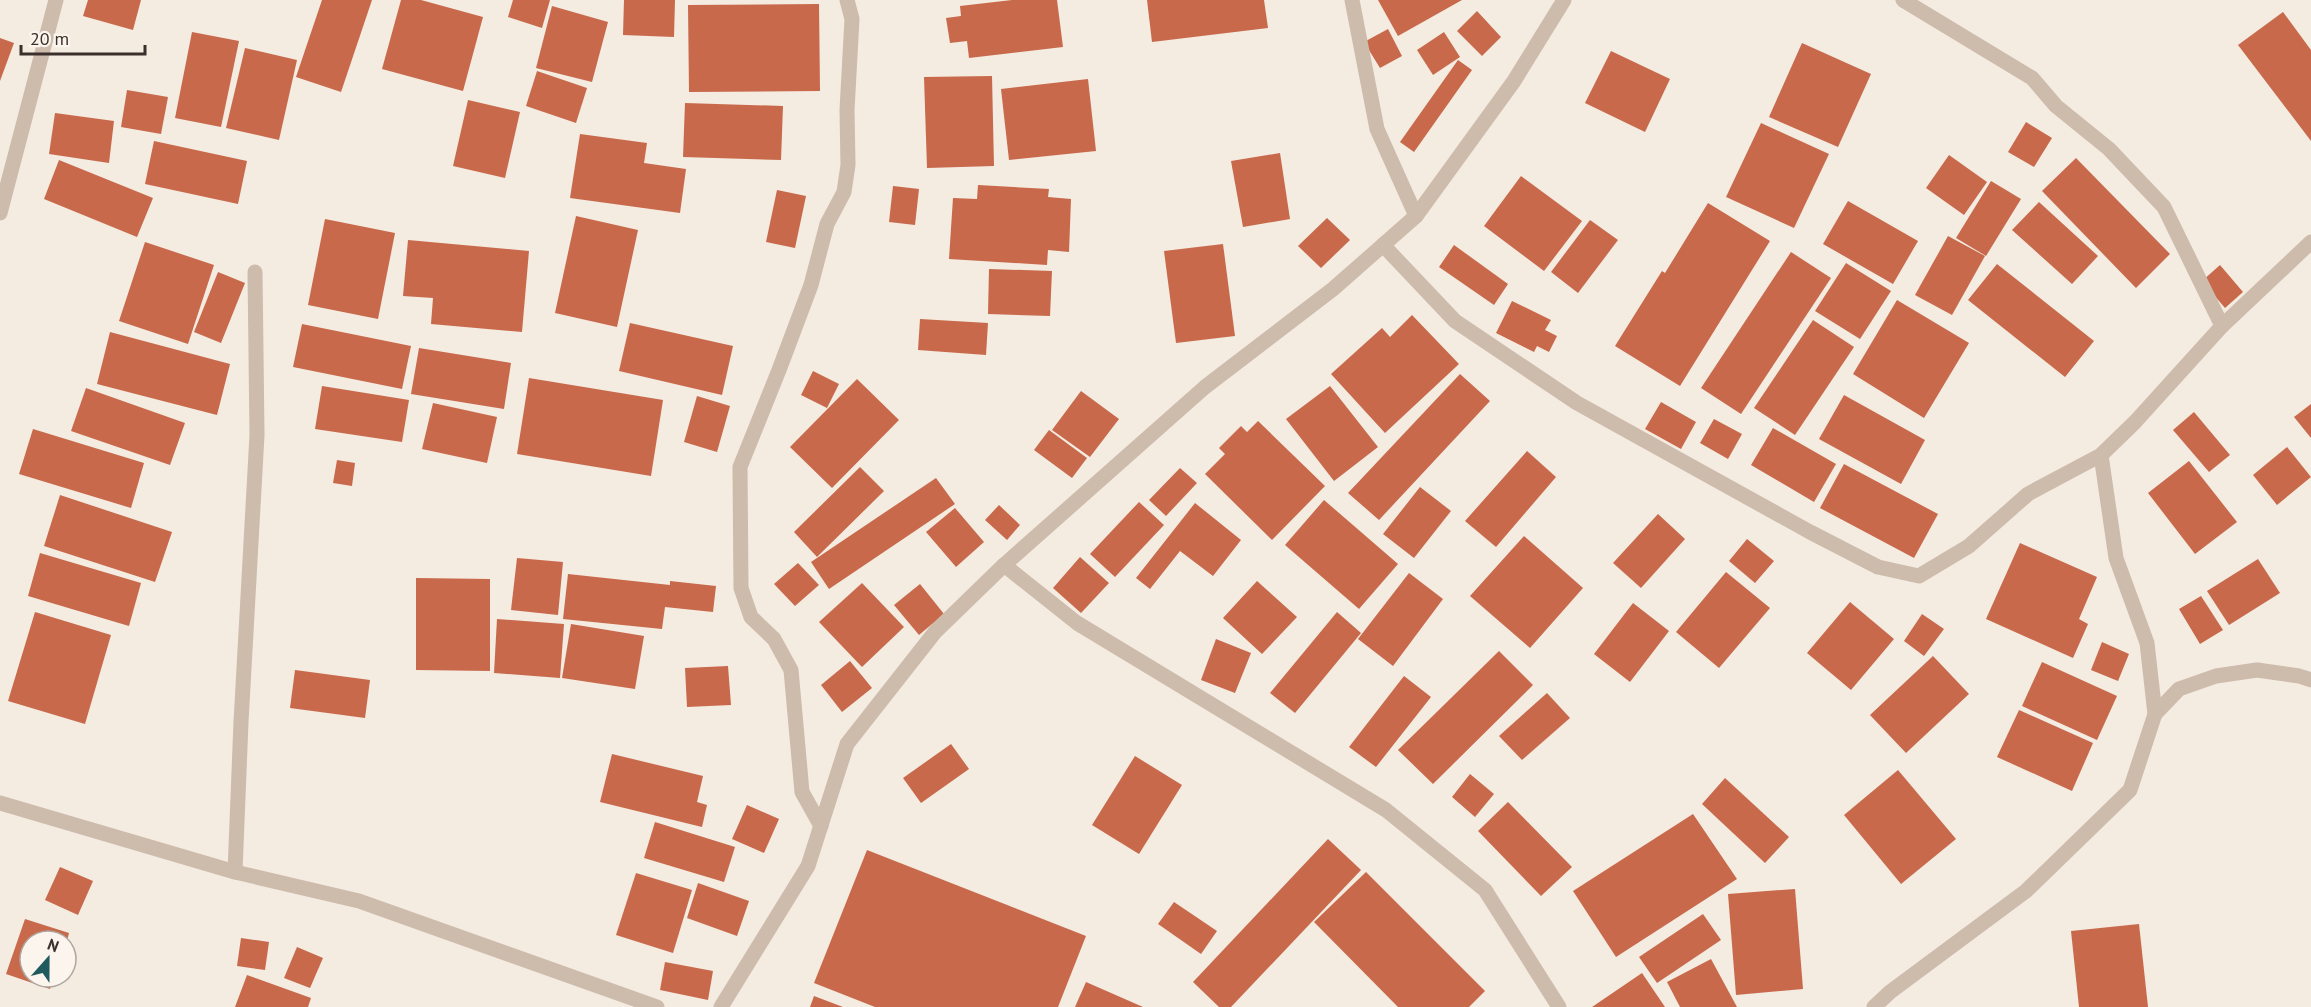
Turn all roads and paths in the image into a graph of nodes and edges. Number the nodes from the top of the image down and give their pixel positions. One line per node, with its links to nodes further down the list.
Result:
1 (56, 0): 6 (street)
2 (847, 0): 17 (street)
3 (1352, 0): 7 (street)
4 (1564, 0): 7 (street)
5 (1903, 0): 11 (street)
6 (0, 213)
7 (1416, 216): 9 (street)
8 (2311, 242): 11 (street)
9 (1383, 244): 12 (street); 13 (street)
10 (255, 272): 18 (street)
11 (2222, 326): 12 (street)
12 (2101, 455): 15 (street)
13 (1004, 565): 17 (street); 21 (street)
14 (2311, 680): 15 (street)
15 (2155, 714): 22 (street)
16 (0, 803): 18 (street)
17 (821, 826): 20 (street)
18 (235, 872): 19 (street)
19 (657, 1007)
20 (721, 1007)
21 (1558, 1007)
22 (1874, 1007)

